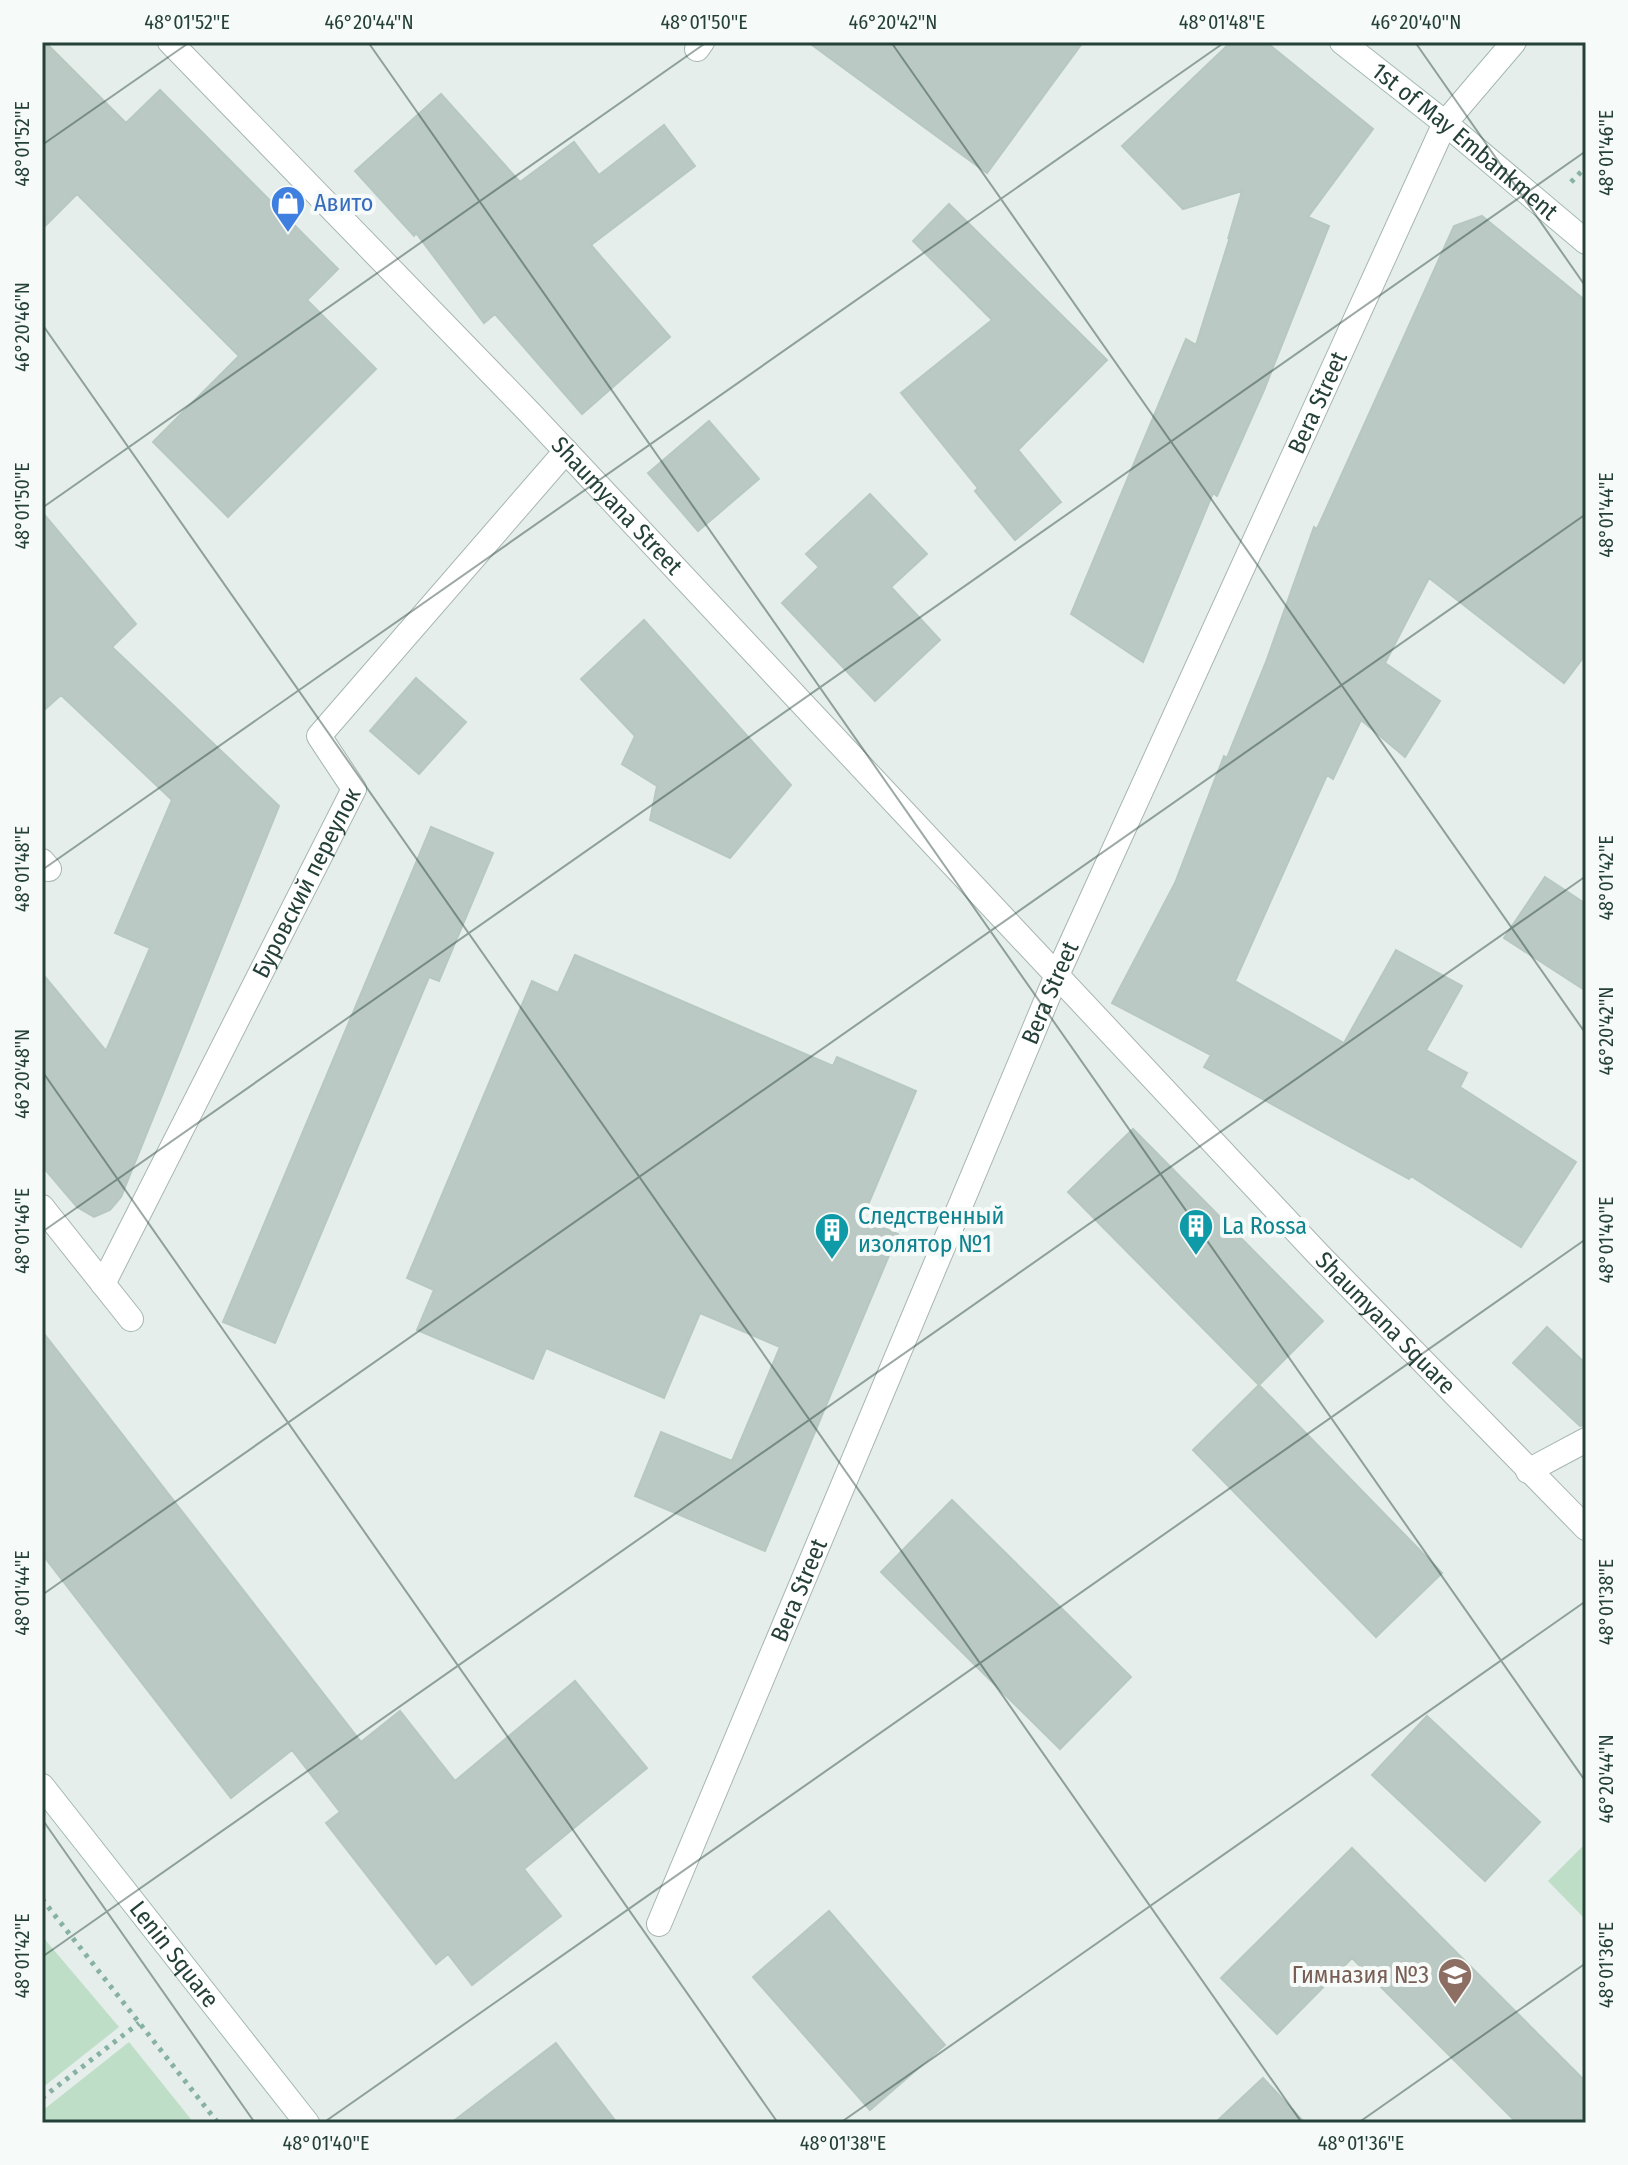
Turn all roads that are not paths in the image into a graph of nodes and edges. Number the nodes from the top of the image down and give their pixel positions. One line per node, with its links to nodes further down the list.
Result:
1 (170, 42): 6 (street, Shaumyana Street)
2 (1342, 42): 4 (street, 1st of May Embankment)
3 (1514, 42): 4 (street, Bera Street)
4 (1445, 123): 5 (street, 1st of May Embankment); 7 (street, Bera Street)
5 (1586, 242)
6 (566, 451): 7 (street, Shaumyana Street); 9 (street, Буровский переулок)
7 (1057, 975): 12 (street, Shaumyana Square); 15 (street, Bera Street)
8 (42, 1207): 9 (street)
9 (103, 1284): 10 (street)
10 (131, 1319)
11 (1586, 1440): 12 (street)
12 (1528, 1471): 13 (street, Shaumyana Square)
13 (1586, 1528)
14 (42, 1786): 16 (street, Lenin Square)
15 (659, 1924)
16 (307, 2123)

